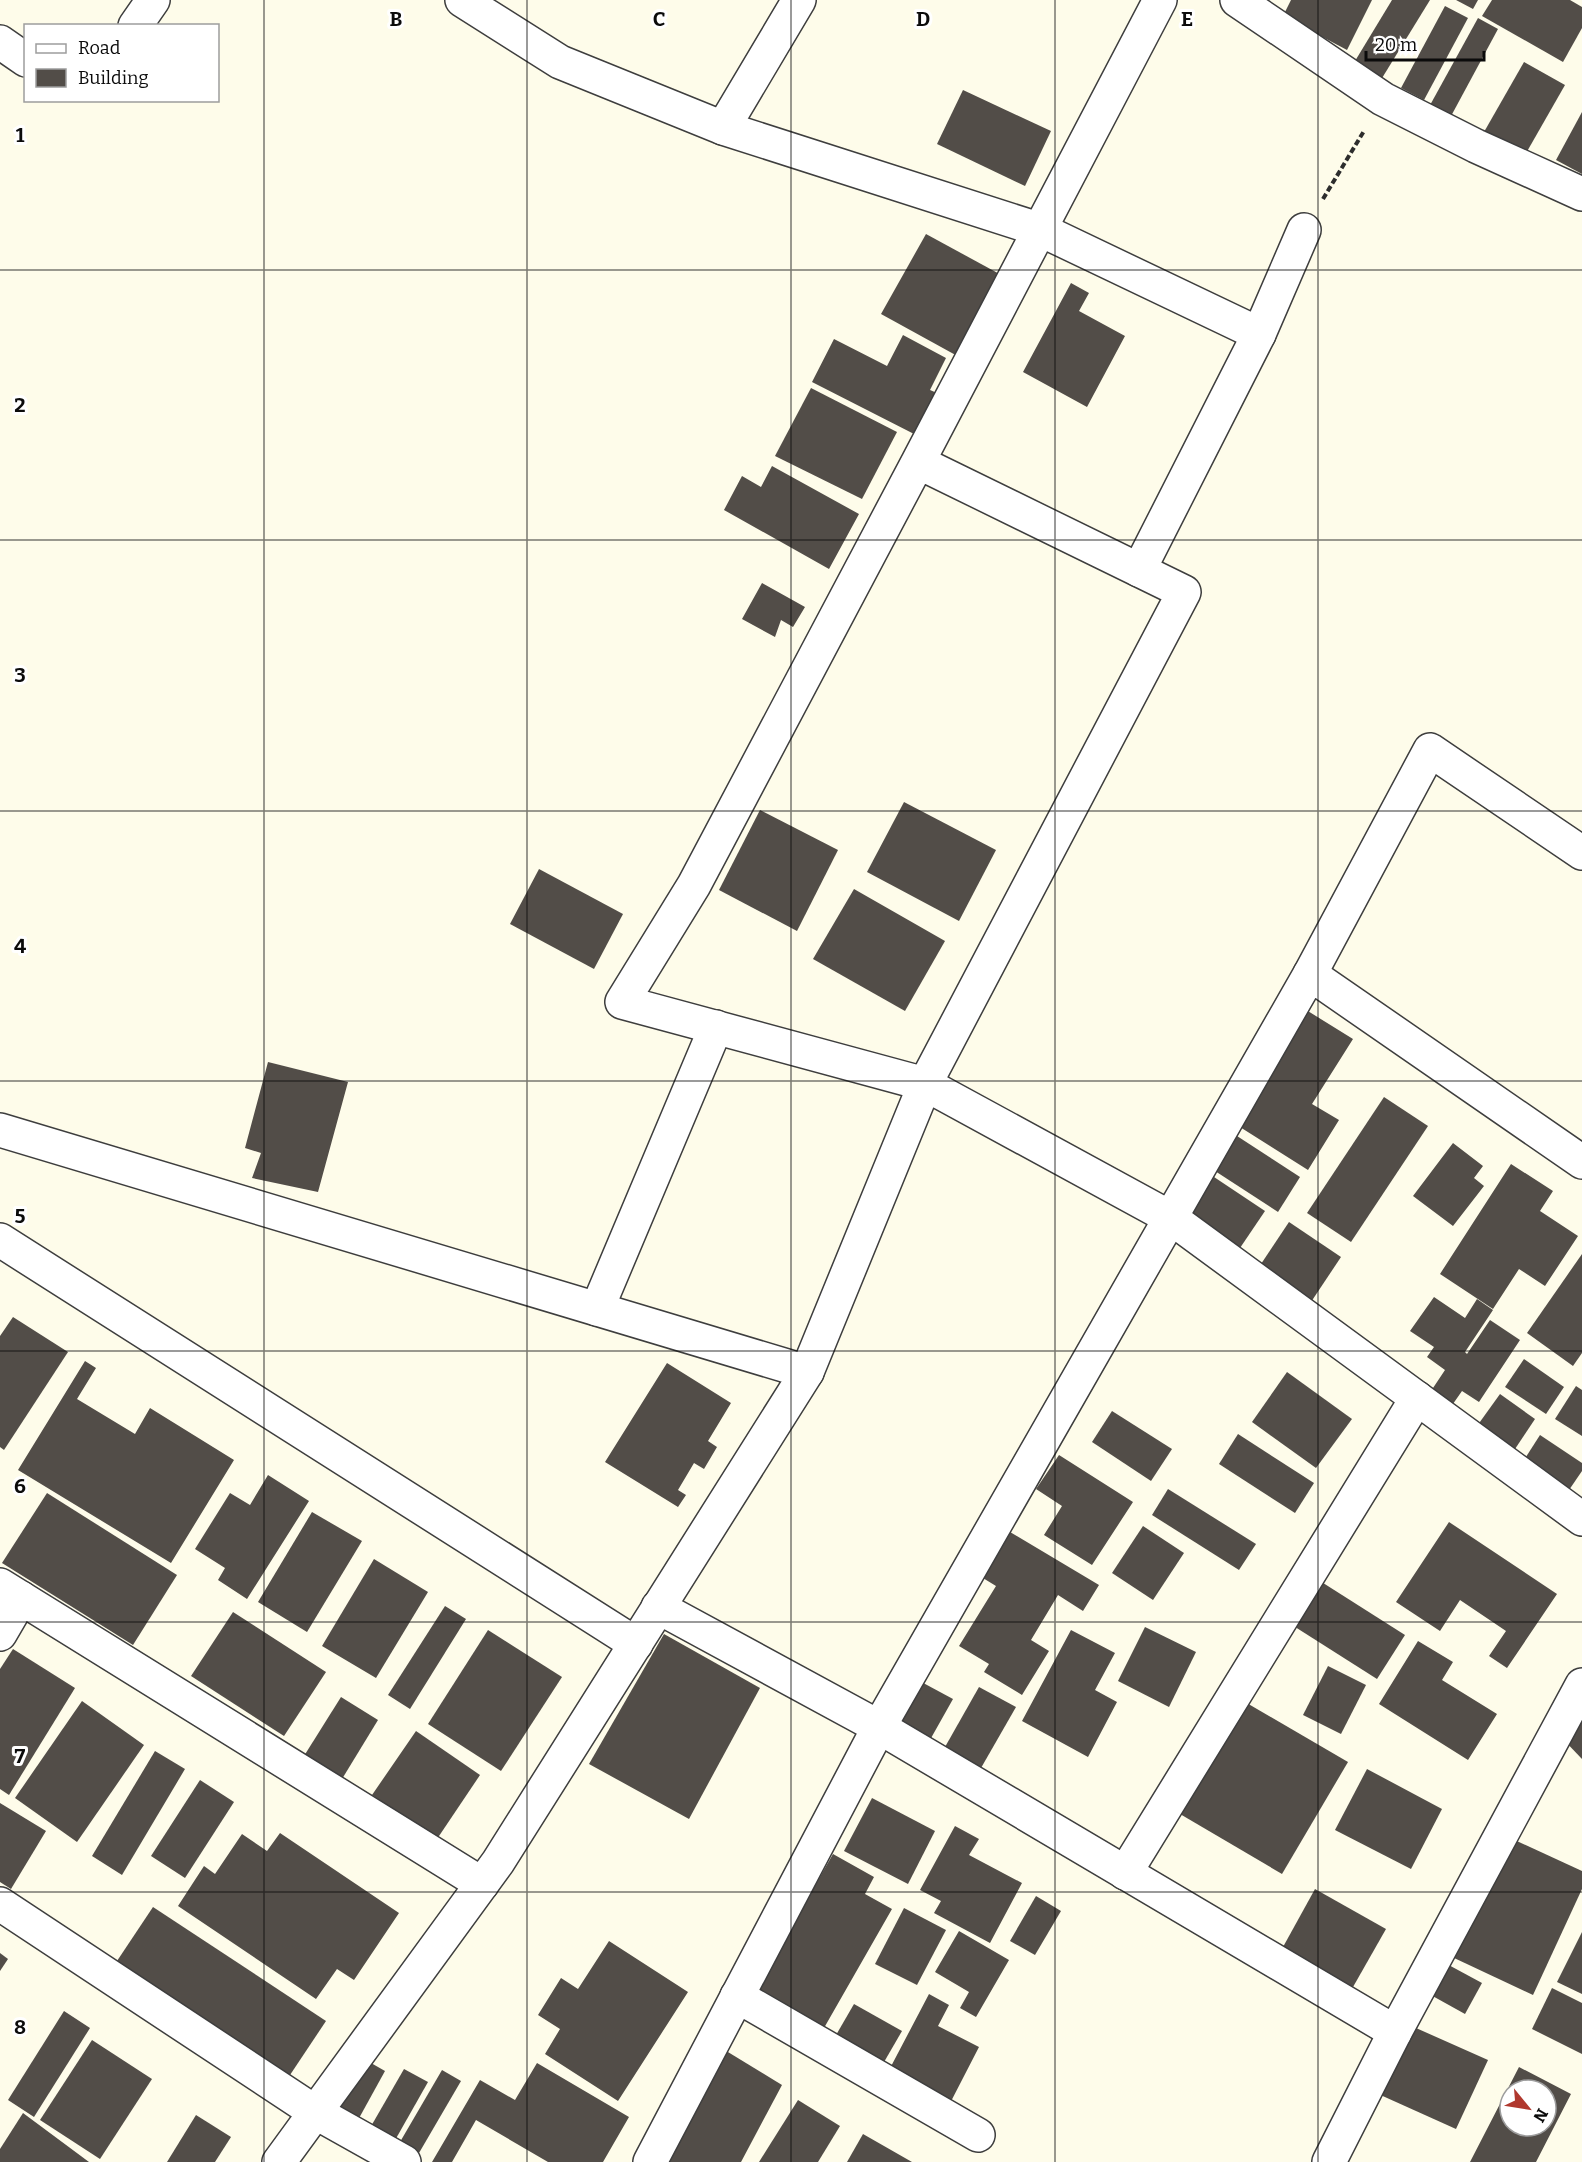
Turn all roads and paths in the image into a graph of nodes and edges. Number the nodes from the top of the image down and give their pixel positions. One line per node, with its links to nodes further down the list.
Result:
1 (153, 0): 6 (street)
2 (799, 0): 10 (street)
3 (1160, 0): 12 (street)
4 (1237, 0): 9 (street)
5 (481, 5): 10 (street)
6 (136, 24)
7 (0, 42): 8 (street)
8 (24, 59)
9 (1383, 99): 11 (street); 13 (path)
10 (723, 128): 12 (street)
11 (1582, 194)
12 (1041, 230): 14 (street); 15 (street)
13 (1304, 230): 14 (street)
14 (1259, 334): 16 (street)
15 (918, 462): 16 (street); 19 (street)
16 (1139, 570): 20 (street)
17 (1582, 853): 18 (street)
18 (1310, 974): 22 (street); 23 (street)
19 (716, 1027): 20 (street); 25 (street)
20 (925, 1084): 23 (street); 26 (street)
21 (0, 1130): 25 (street)
22 (1582, 1162)
23 (1171, 1218): 27 (street); 34 (street)
24 (0, 1240): 32 (street)
25 (597, 1309): 26 (street)
26 (807, 1372): 30 (street)
27 (1417, 1398): 28 (street); 35 (street)
28 (1582, 1519)
29 (10, 1592): 31 (street); 36 (street)
30 (658, 1607): 32 (street); 34 (street)
31 (0, 1634)
32 (636, 1644): 36 (street)
33 (1582, 1685): 39 (street)
34 (879, 1727): 35 (street); 38 (street)
35 (1125, 1873): 39 (street)
36 (482, 1884): 40 (street)
37 (0, 1904): 40 (street)
38 (737, 1996): 41 (street); 44 (street)
39 (1395, 2032): 45 (street)
40 (315, 2112): 42 (street); 43 (street)
41 (978, 2135)
42 (279, 2162)
43 (404, 2162)
44 (650, 2162)
45 (1329, 2162)

